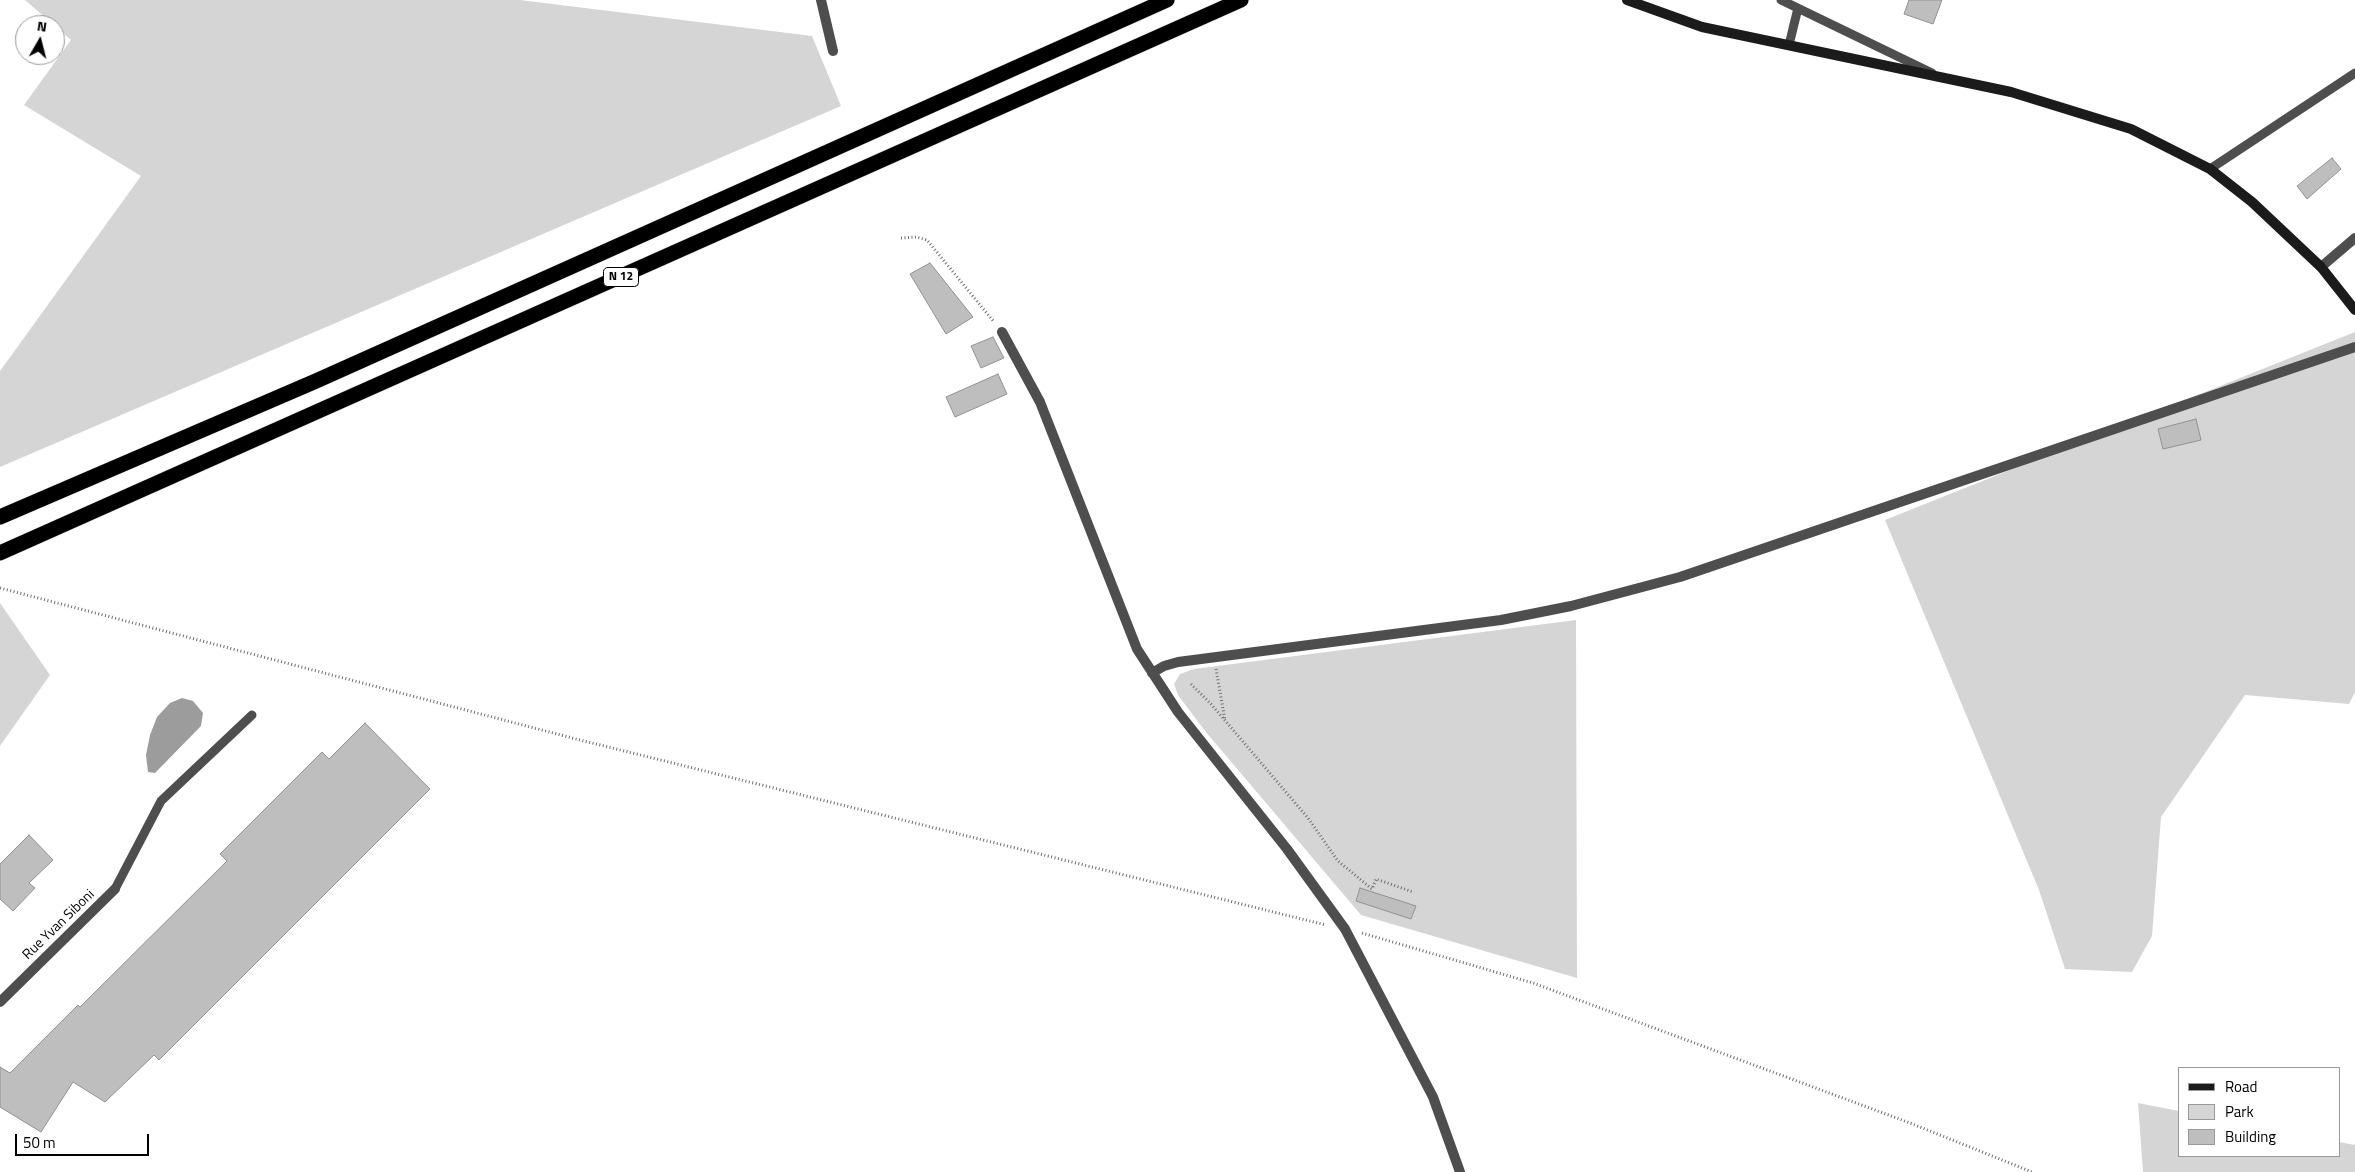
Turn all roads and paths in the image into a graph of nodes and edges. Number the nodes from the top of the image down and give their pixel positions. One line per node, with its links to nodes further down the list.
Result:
1 (821, 0): 8 (street)
2 (1167, 0): 18 (highway, N 12)
3 (1241, 0): 19 (highway, N 12)
4 (1627, 0): 7 (street)
5 (1781, 0): 6 (lane)
6 (1798, 8): 7 (lane); 10 (lane)
7 (1789, 45): 10 (street)
8 (833, 51)
9 (2355, 73): 11 (lane)
10 (1939, 76): 11 (street)
11 (2210, 169): 14 (street)
12 (901, 238): 16 (path)
13 (2355, 238): 14 (street)
14 (2321, 267): 15 (street)
15 (2355, 310)
16 (1002, 332): 22 (street)
17 (2355, 347): 21 (street)
18 (0, 517)
19 (0, 553)
20 (0, 588): 28 (path)
21 (1214, 658): 22 (street); 25 (path)
22 (1152, 673): 28 (street)
23 (1191, 684): 25 (path)
24 (252, 715): 26 (lane)
25 (1225, 720): 27 (path)
26 (115, 889): 29 (street, Rue Yvan Siboni)
27 (1413, 892)
28 (1346, 929): 30 (street); 31 (path)
29 (0, 1002)
30 (1460, 1172)
31 (2032, 1172)

